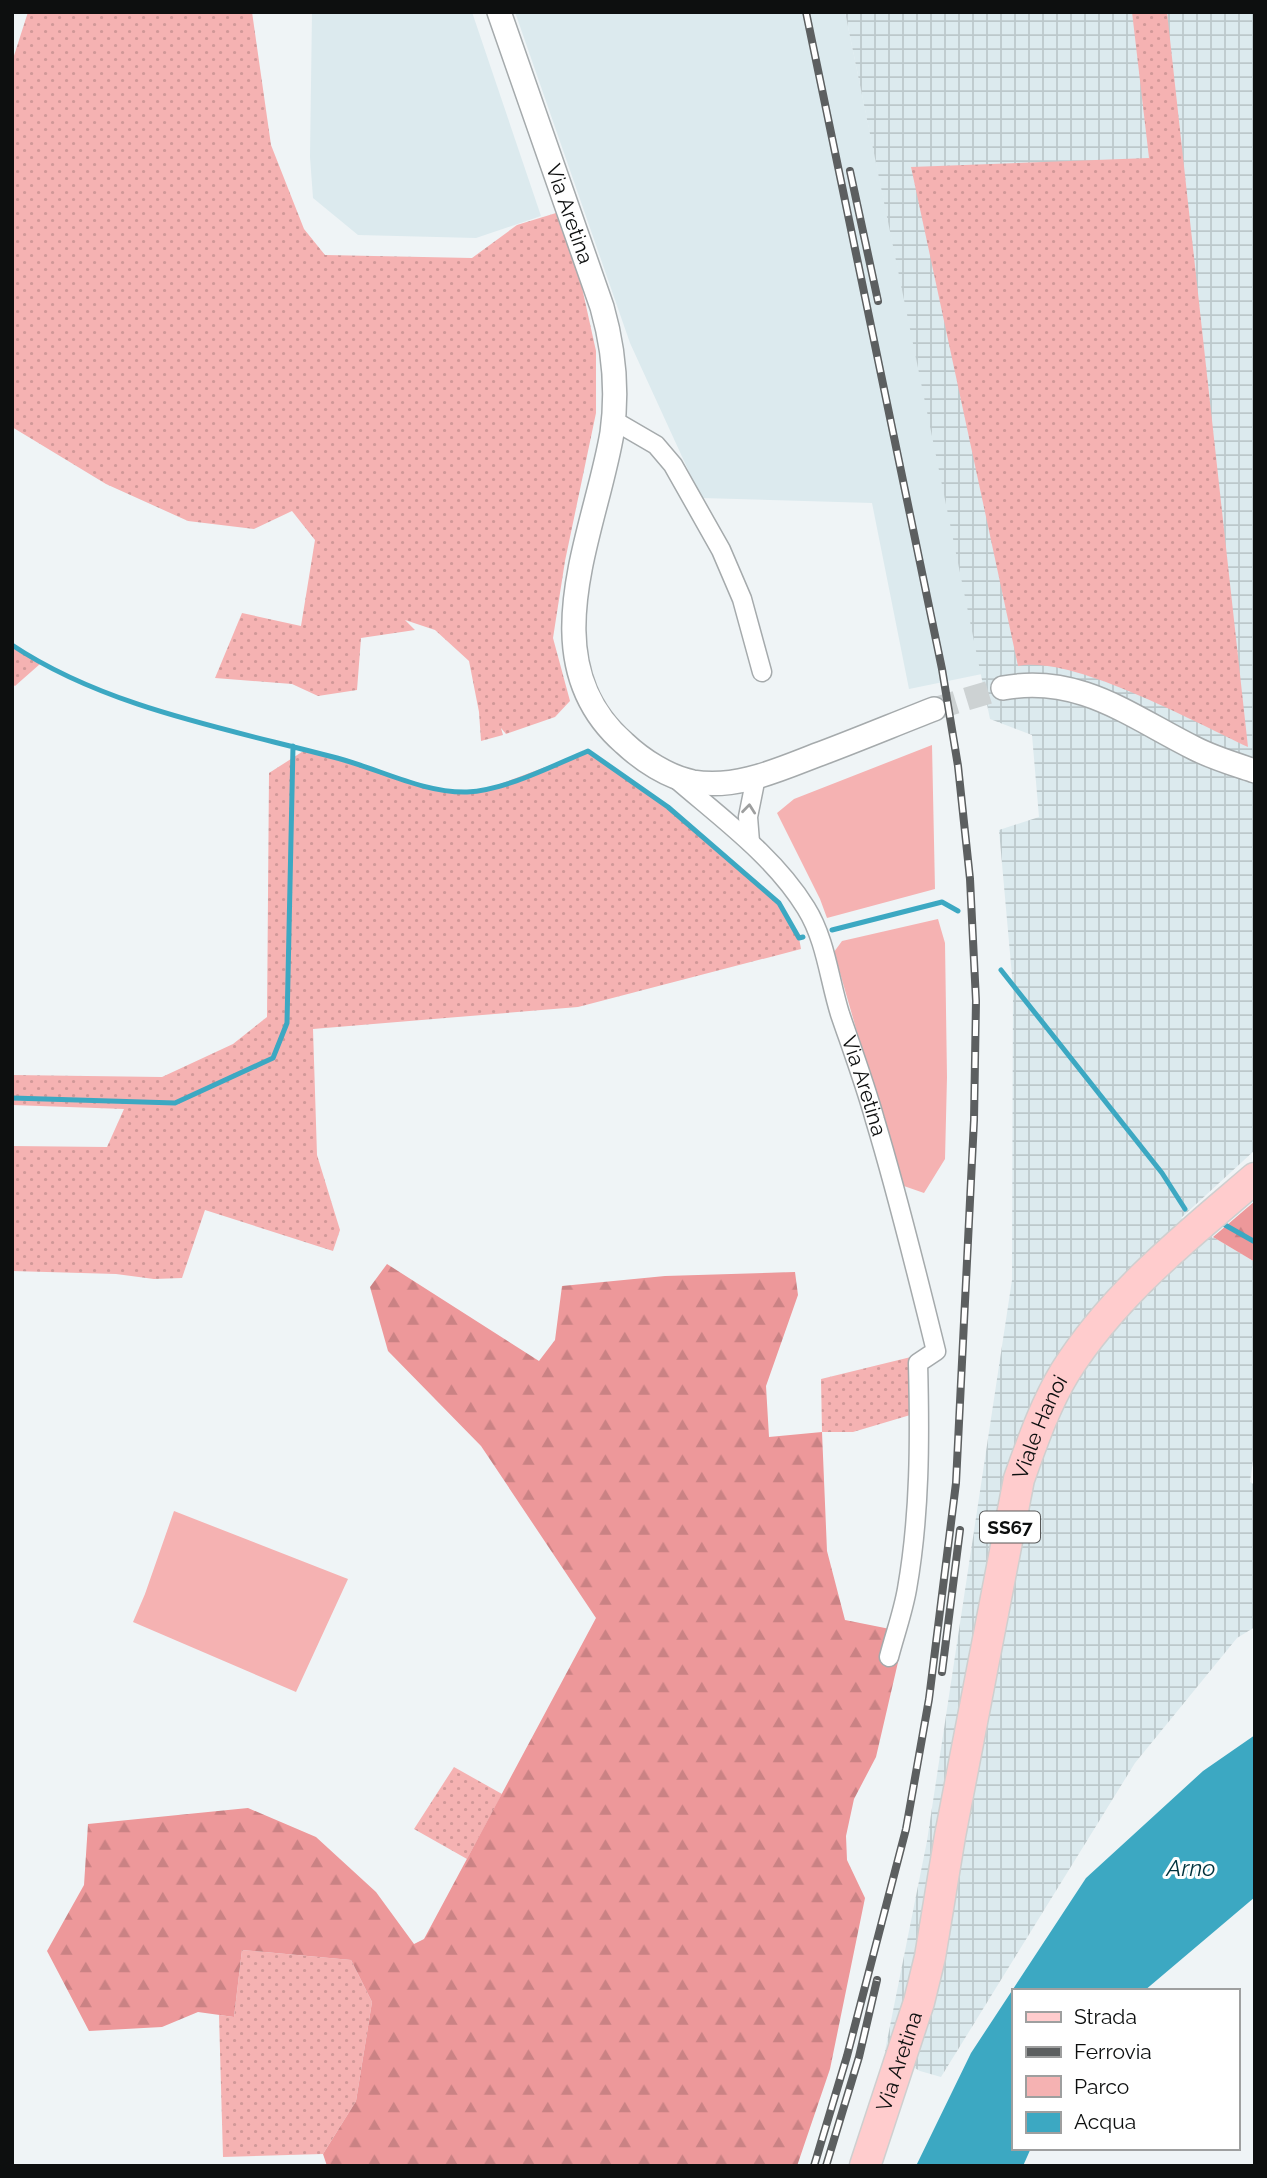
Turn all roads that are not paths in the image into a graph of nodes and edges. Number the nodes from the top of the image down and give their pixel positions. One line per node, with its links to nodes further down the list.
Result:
1 (499, 12): 2 (street, Via Aretina)
2 (613, 420): 3 (street); 7 (street, Via Aretina)
3 (762, 672)
4 (1003, 688): 6 (street)
5 (934, 709): 8 (street, Via Aretina)
6 (1255, 771)
7 (669, 774): 9 (street, Via Aretina); 10 (street, Via Aretina)
8 (756, 777): 9 (street, Via Aretina); 11 (street, one-way to 8)
9 (723, 783): 10 (street)
10 (724, 820): 11 (street, Via Aretina)
11 (750, 842): 13 (street, Via Aretina)
12 (1255, 1178): 14 (main road, Viale Hanoi / SS67)
13 (889, 1657)
14 (930, 1957): 15 (main road, Via Aretina / SS67)
15 (864, 2166)

